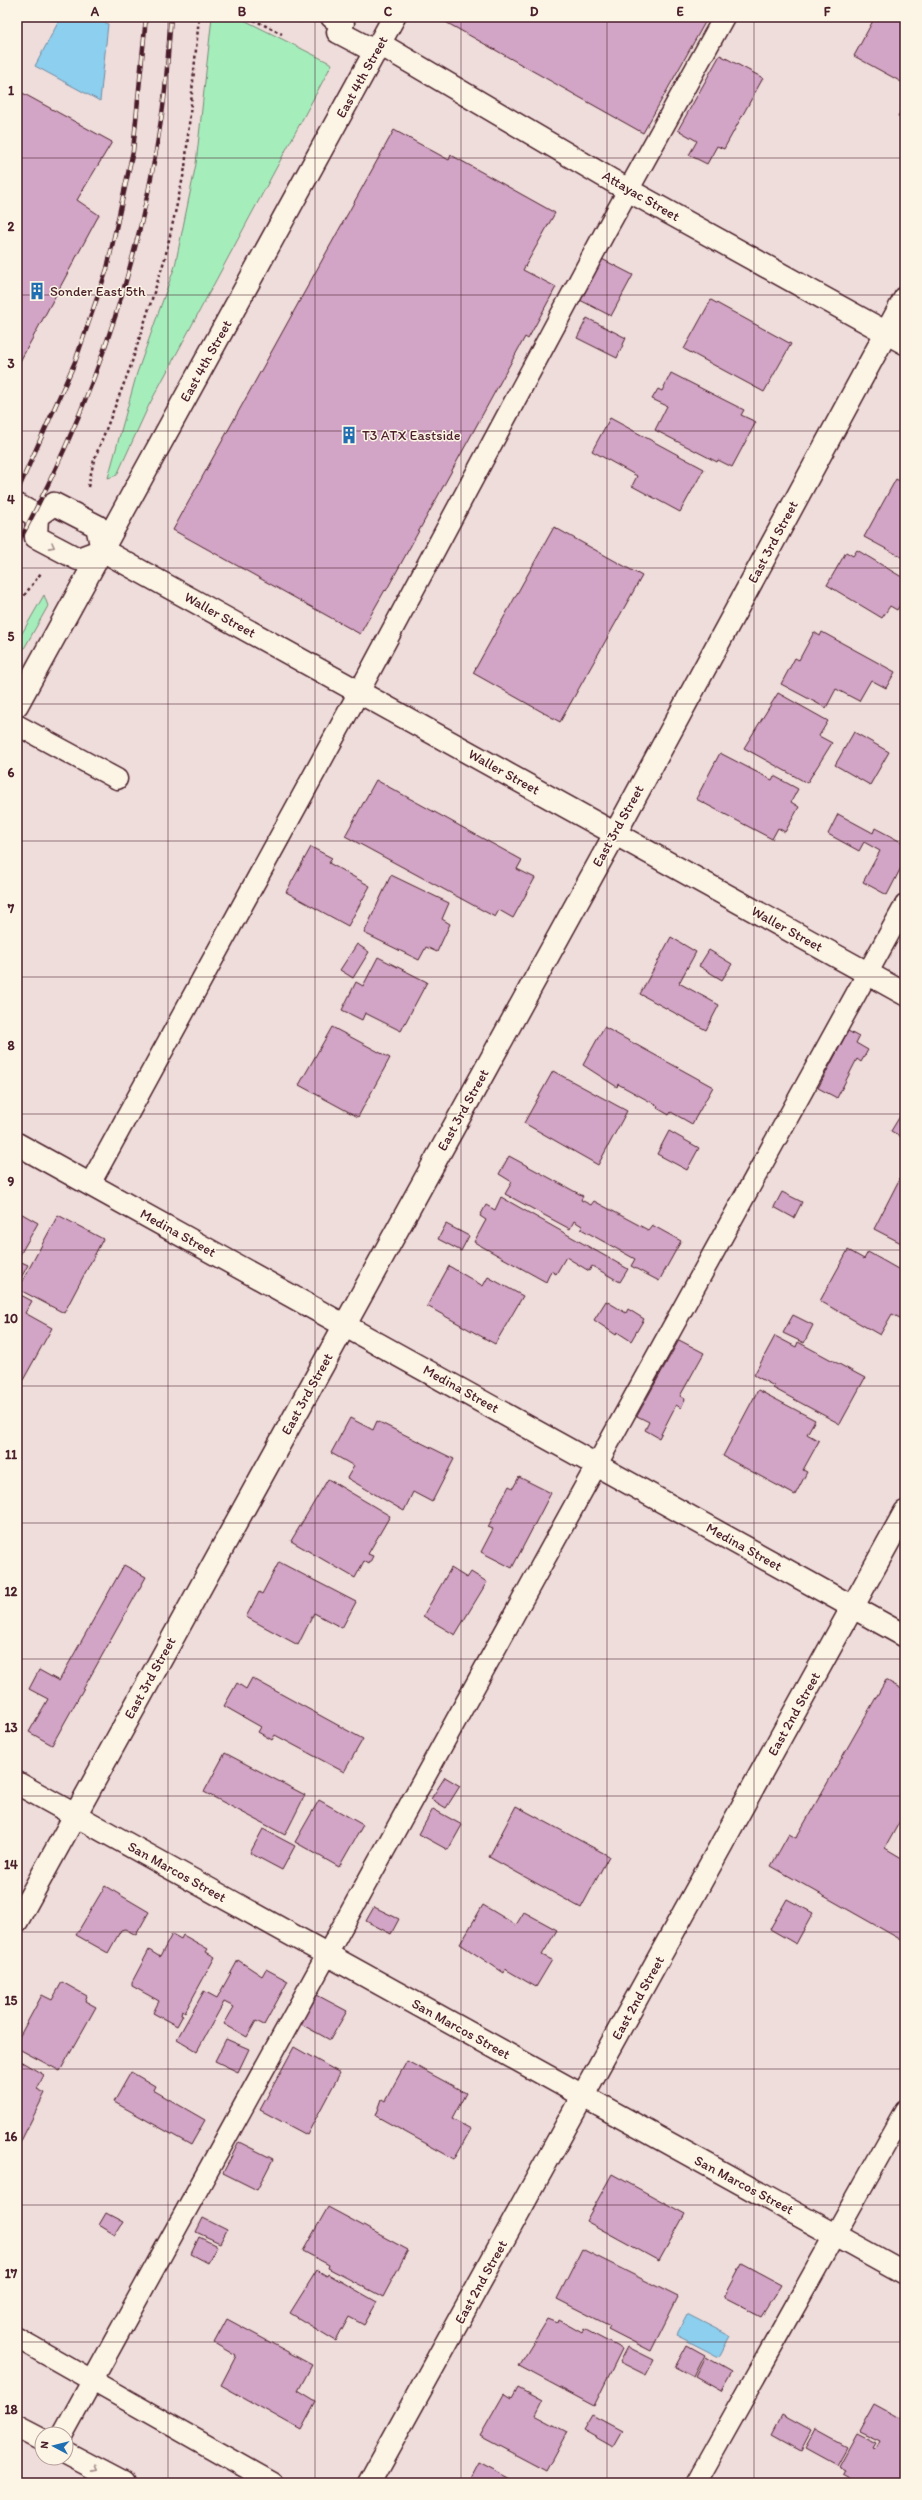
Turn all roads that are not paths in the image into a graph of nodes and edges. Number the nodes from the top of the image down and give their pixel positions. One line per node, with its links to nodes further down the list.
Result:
1 (332, 17): 4 (street, Attayac Street)
2 (394, 17): 4 (street, East 4th Street)
3 (724, 17): 5 (lane)
4 (378, 48): 5 (street, Attayac Street); 11 (street, East 4th Street)
5 (628, 190): 7 (street, Attayac Street); 12 (lane)
6 (905, 298): 7 (street, East 3rd Street)
7 (886, 333): 8 (street, Attayac Street); 16 (street, East 3rd Street)
8 (905, 343)
9 (17, 505): 10 (street)
10 (36, 516): 11 (street, one-way to 11); 11 (street)
11 (102, 550): 12 (street, Waller Street); 13 (street, East 4th Street)
12 (359, 692): 16 (street, Waller Street); 21 (lane)
13 (17, 705)
14 (17, 725): 15 (lane)
15 (117, 779)
16 (615, 834): 18 (street, Waller Street); 22 (street, East 3rd Street)
17 (905, 906): 18 (lane)
18 (868, 973): 19 (street, Waller Street); 23 (lane)
19 (905, 994)
20 (17, 1144): 21 (street, Medina Street)
21 (90, 1184): 22 (street, Medina Street)
22 (345, 1325): 23 (street, Medina Street); 28 (street, East 3rd Street)
23 (598, 1465): 25 (street, Medina Street); 30 (lane)
24 (905, 1512): 25 (street, East 2nd Street)
25 (853, 1607): 26 (street, Medina Street); 31 (street, East 2nd Street)
26 (905, 1636)
27 (17, 1783): 28 (street, San Marcos Street)
28 (75, 1815): 29 (street, East 3rd Street); 30 (street, San Marcos Street)
29 (17, 1921)
30 (328, 1956): 31 (street, San Marcos Street); 36 (lane)
31 (584, 2097): 33 (street, San Marcos Street); 43 (street, East 2nd Street)
32 (905, 2110): 33 (lane)
33 (836, 2235): 34 (street, San Marcos Street); 44 (lane)
34 (905, 2274)
35 (17, 2338): 36 (lane)
36 (93, 2380): 37 (lane); 42 (lane)
37 (67, 2426)
38 (17, 2427): 39 (street)
39 (34, 2436)
40 (74, 2457): 41 (street, one-way to 41)
41 (123, 2483)
42 (273, 2483)
43 (369, 2483)
44 (696, 2483)

